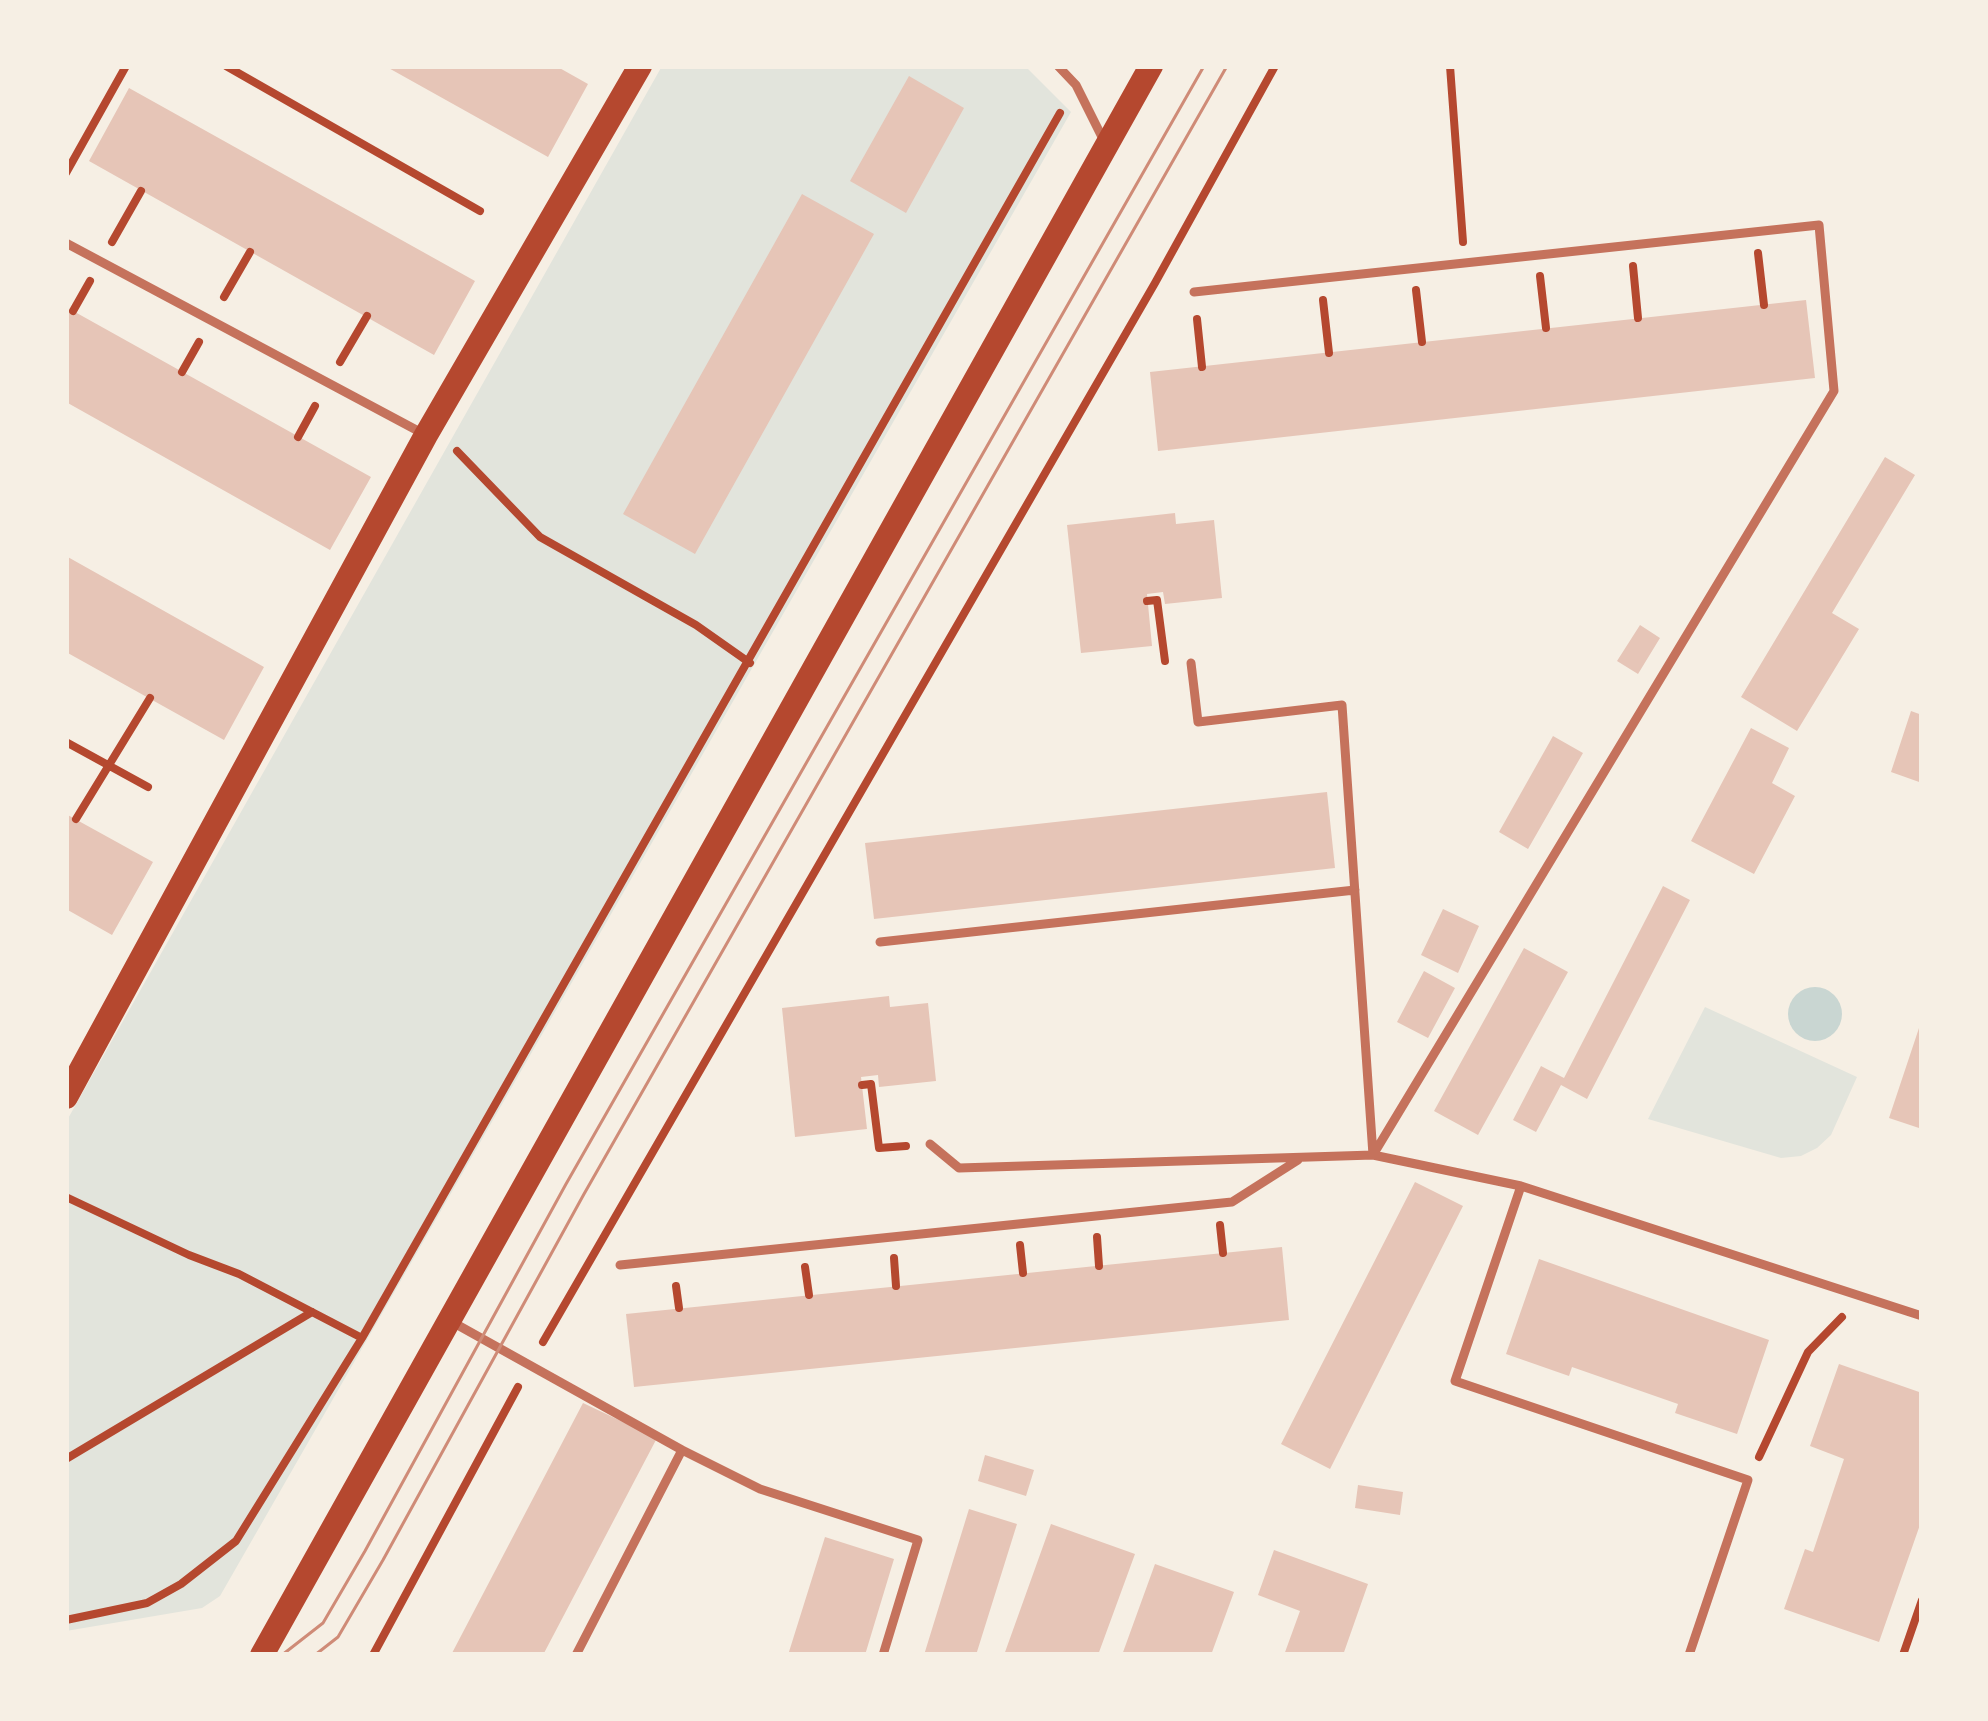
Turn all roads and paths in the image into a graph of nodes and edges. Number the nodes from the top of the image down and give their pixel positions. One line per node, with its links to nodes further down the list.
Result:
1 (126, 66): 10 (path)
2 (226, 66): 11 (path)
3 (640, 66): 26 (main road)
4 (1058, 66): 8 (lane)
5 (1151, 66): 9 (main road)
6 (1275, 66): 50 (path)
7 (1450, 66): 16 (path)
8 (1076, 85): 9 (lane); 28 (path)
9 (1107, 146): 48 (main road)
10 (66, 172)
11 (480, 211)
12 (1756, 232): 14 (lane); 20 (path); 40 (lane)
13 (66, 243): 26 (lane)
14 (1631, 245): 15 (lane); 21 (path)
15 (1538, 254): 16 (lane); 22 (path)
16 (1465, 261): 17 (lane)
17 (1414, 267): 18 (lane); 23 (path)
18 (1321, 278): 19 (lane); 24 (path)
19 (1194, 292): 25 (path)
20 (1764, 305)
21 (1638, 318)
22 (1546, 328)
23 (1422, 342)
24 (1329, 353)
25 (1202, 367)
26 (426, 435): 28 (path); 38 (main road)
27 (1148, 601): 29 (path)
28 (750, 663): 49 (path)
29 (1191, 663): 35 (lane)
30 (150, 698): 32 (path)
31 (66, 742): 32 (path)
32 (109, 765): 33 (path); 34 (path)
33 (148, 787)
34 (76, 819)
35 (1355, 890): 36 (lane); 40 (lane)
36 (880, 943)
37 (862, 1085): 39 (path)
38 (66, 1097)
39 (930, 1144): 41 (lane)
40 (1372, 1155): 41 (lane); 42 (lane)
41 (1302, 1157): 44 (lane)
42 (1521, 1186): 45 (lane); 53 (lane)
43 (66, 1197): 46 (path)
44 (620, 1265)
45 (1864, 1295): 47 (lane); 53 (path)
46 (312, 1312): 49 (path); 52 (path)
47 (1922, 1316)
48 (449, 1321): 50 (lane); 56 (main road)
49 (362, 1338): 55 (path)
50 (530, 1366): 51 (lane); 57 (path)
51 (682, 1450): 58 (lane); 59 (lane)
52 (66, 1459)
53 (1748, 1480): 60 (lane)
54 (1922, 1600): 61 (path)
55 (66, 1620)
56 (262, 1655)
57 (374, 1655)
58 (576, 1655)
59 (883, 1655)
60 (1689, 1655)
61 (1903, 1655)

